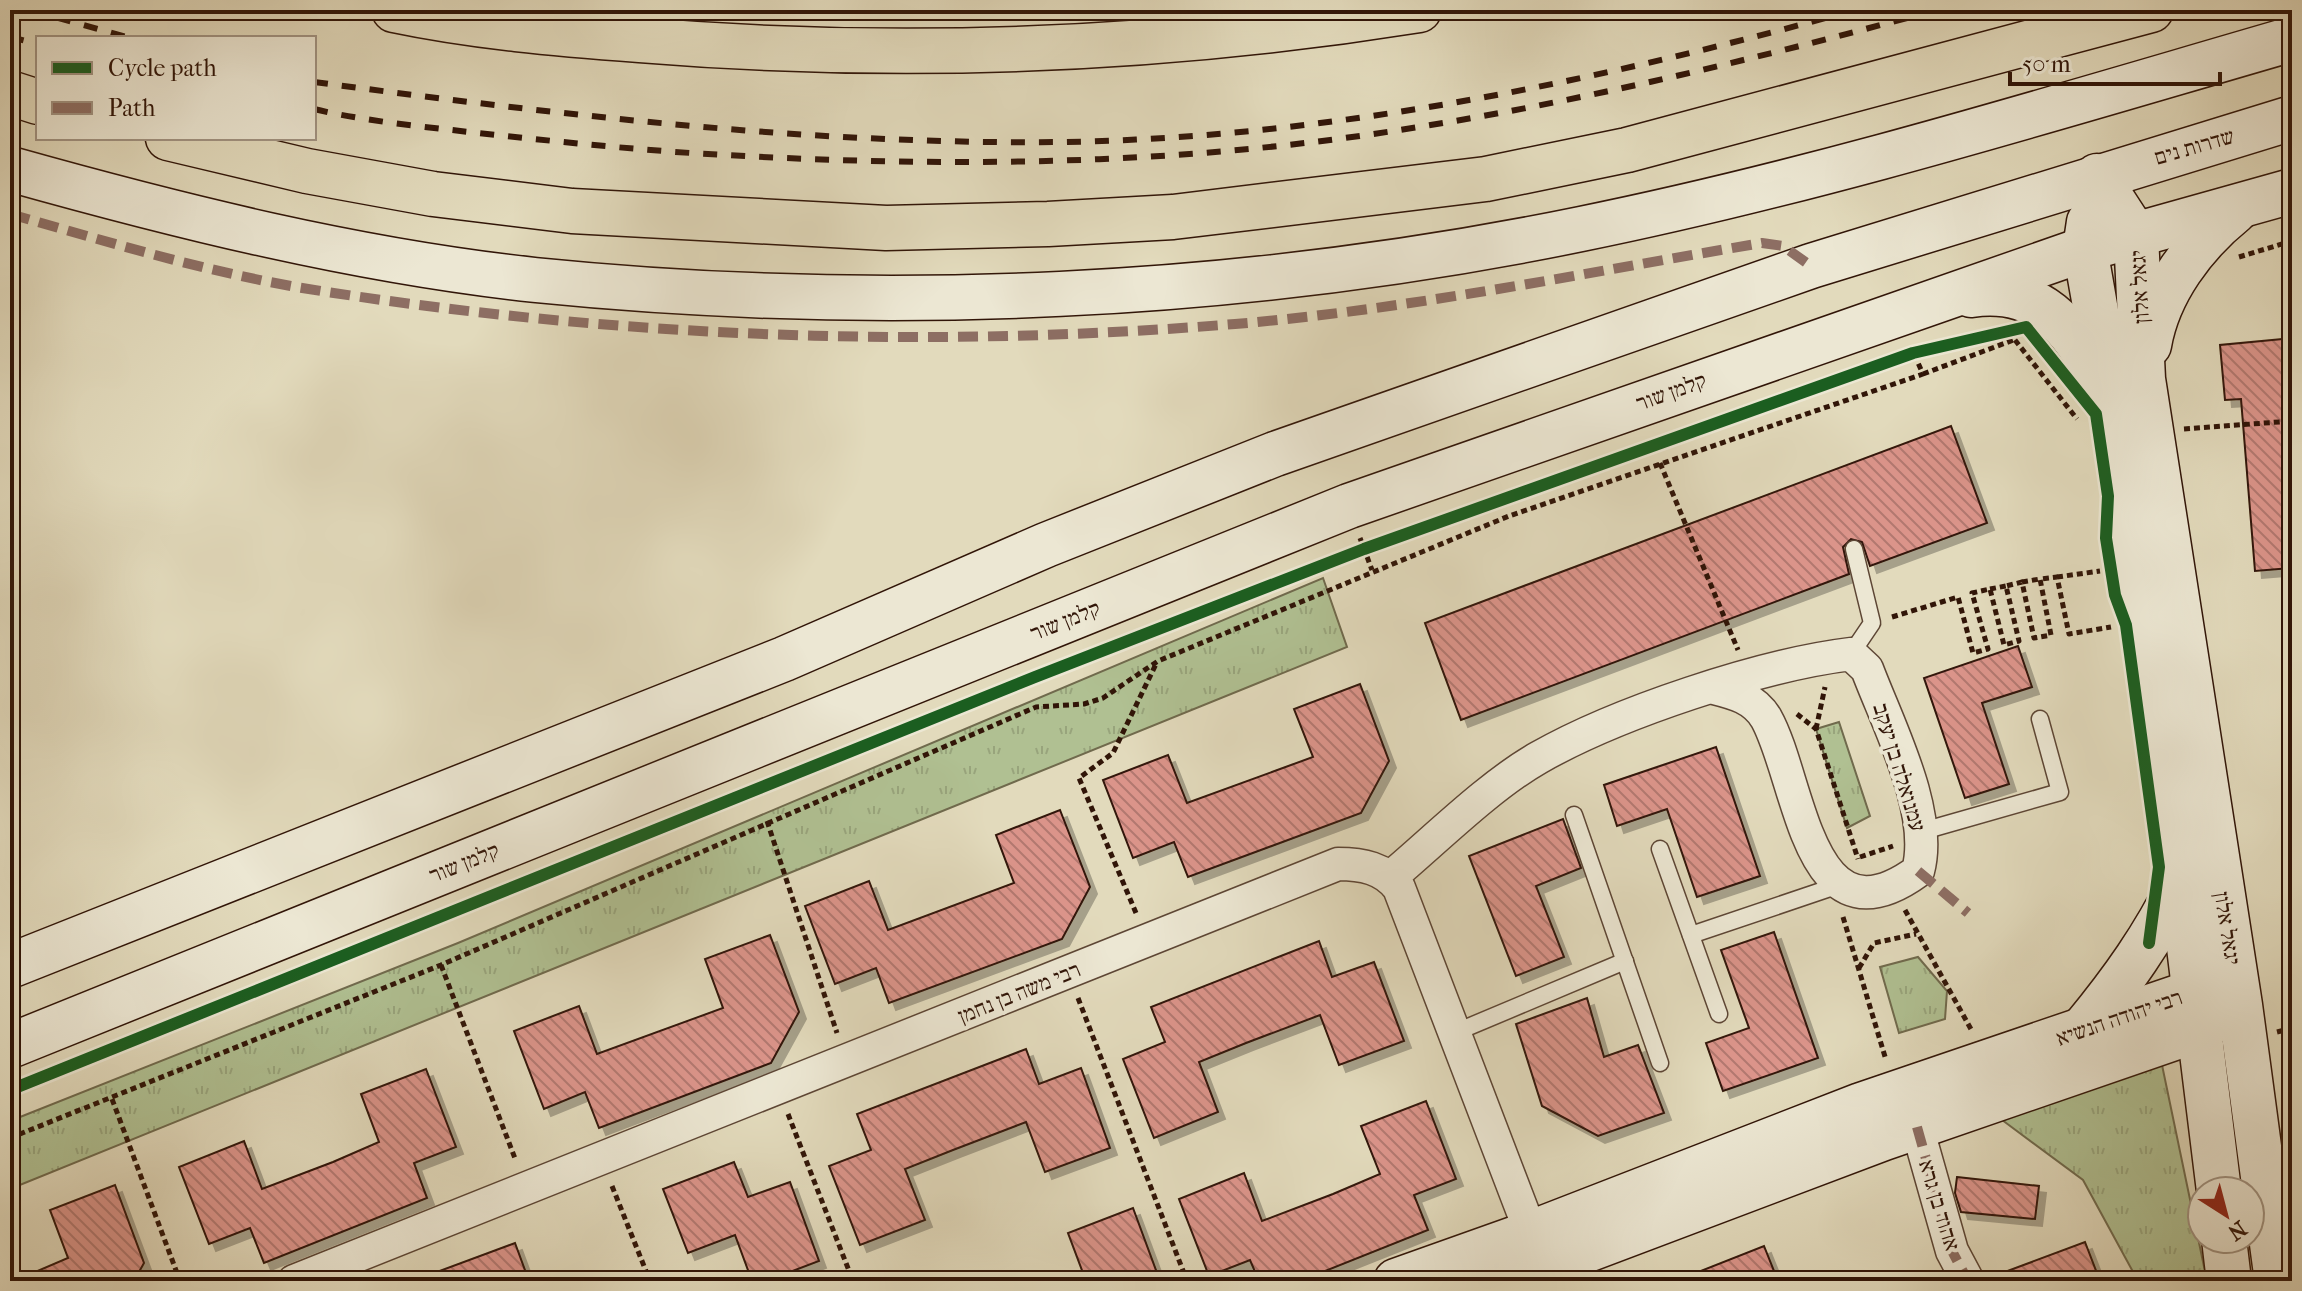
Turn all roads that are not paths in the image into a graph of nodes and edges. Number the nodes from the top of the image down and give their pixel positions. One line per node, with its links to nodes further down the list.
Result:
1 (394, 10): 2 (highway)
2 (1419, 10)
3 (2151, 10): 8 (highway)
4 (2292, 39): 9 (main road)
5 (10, 93): 6 (highway)
6 (36, 101)
7 (2292, 118): 10 (main road, שדרות נים)
8 (176, 140)
9 (10, 169)
10 (2097, 176): 13 (main road, יגאל אלון); 14 (main road, יגאל אלון); 31 (main road)
11 (2292, 191): 12 (main road)
12 (2241, 205): 13 (main road); 16 (main road)
13 (2136, 236): 14 (main road, קלמן שור); 16 (main road, יגאל אלון)
14 (2085, 249): 15 (main road, קלמן שור); 16 (main road, יגאל אלון)
15 (1912, 307): 16 (main road); 37 (main road, קלמן שור)
16 (2111, 401): 27 (main road, יגאל אלון); 32 (main road, יגאל אלון)
17 (1854, 549): 18 (lane)
18 (1841, 655): 19 (street); 24 (street, עמנואלה בן יעקב)
19 (1790, 666): 20 (street); 21 (street)
20 (1714, 688): 21 (street); 26 (street)
21 (1765, 716): 28 (street)
22 (2040, 719): 24 (lane)
23 (1574, 815): 30 (lane)
24 (1923, 831): 28 (street, עמנואלה בן יעקב)
25 (1660, 849): 29 (lane)
26 (1391, 877): 36 (street); 44 (street, רבי משה בן נחמן)
27 (2181, 882): 33 (main road, יגאל אלון); 35 (main road)
28 (1839, 885): 29 (lane)
29 (1691, 935): 34 (lane)
30 (1625, 961): 36 (lane); 38 (lane)
31 (10, 966)
32 (2240, 1005): 33 (main road, רבי יהודה הנשיא); 48 (main road, יגאל אלון)
33 (2198, 1010): 35 (main road, רבי יהודה הנשיא); 39 (main road, רבי יהודה הנשיא); 40 (main road, יגאל אלון)
34 (1719, 1014)
35 (2082, 1030): 39 (main road, רבי יהודה הנשיא)
36 (1454, 1033): 41 (street)
37 (10, 1046)
38 (1660, 1063)
39 (1906, 1110): 41 (main road, רבי יהודה הנשיא); 46 (street, אהוד בן גרא)
40 (2217, 1175)
41 (1547, 1246): 43 (main road, רבי יהודה הנשיא); 45 (main road, רבי יהודה הנשיא)
42 (2226, 1255): 47 (main road)
43 (1511, 1279)
44 (294, 1281)
45 (1396, 1281)
46 (1968, 1281)
47 (2229, 1281)
48 (2277, 1281)

